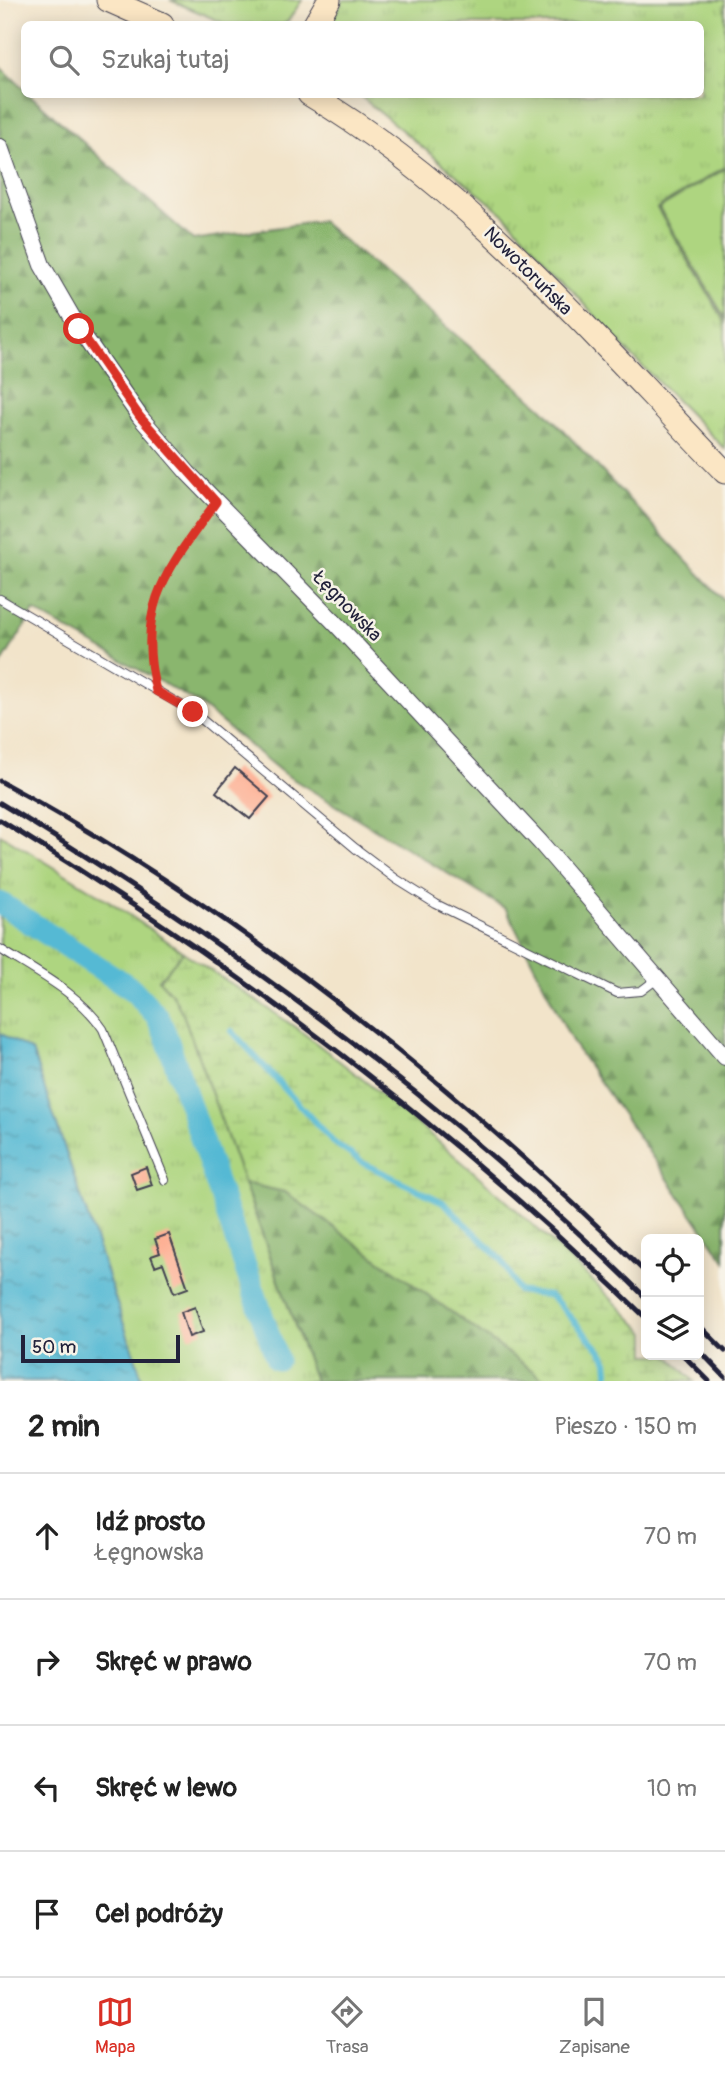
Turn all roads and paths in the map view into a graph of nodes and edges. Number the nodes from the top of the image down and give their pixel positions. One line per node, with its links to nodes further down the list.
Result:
1 (108, 0): 3 (main road)
2 (329, 0): 4 (main road)
3 (155, 21)
4 (317, 21)
5 (316, 98): 7 (main road, Nowotoruńska)
6 (0, 147): 8 (street, Łęgnowska)
7 (725, 472)
8 (216, 502): 10 (path); 12 (street, Łęgnowska)
9 (0, 599): 10 (lane)
10 (156, 691): 12 (lane)
11 (0, 949): 14 (lane)
12 (657, 979): 13 (street, Łęgnowska)
13 (725, 1057)
14 (165, 1180)

